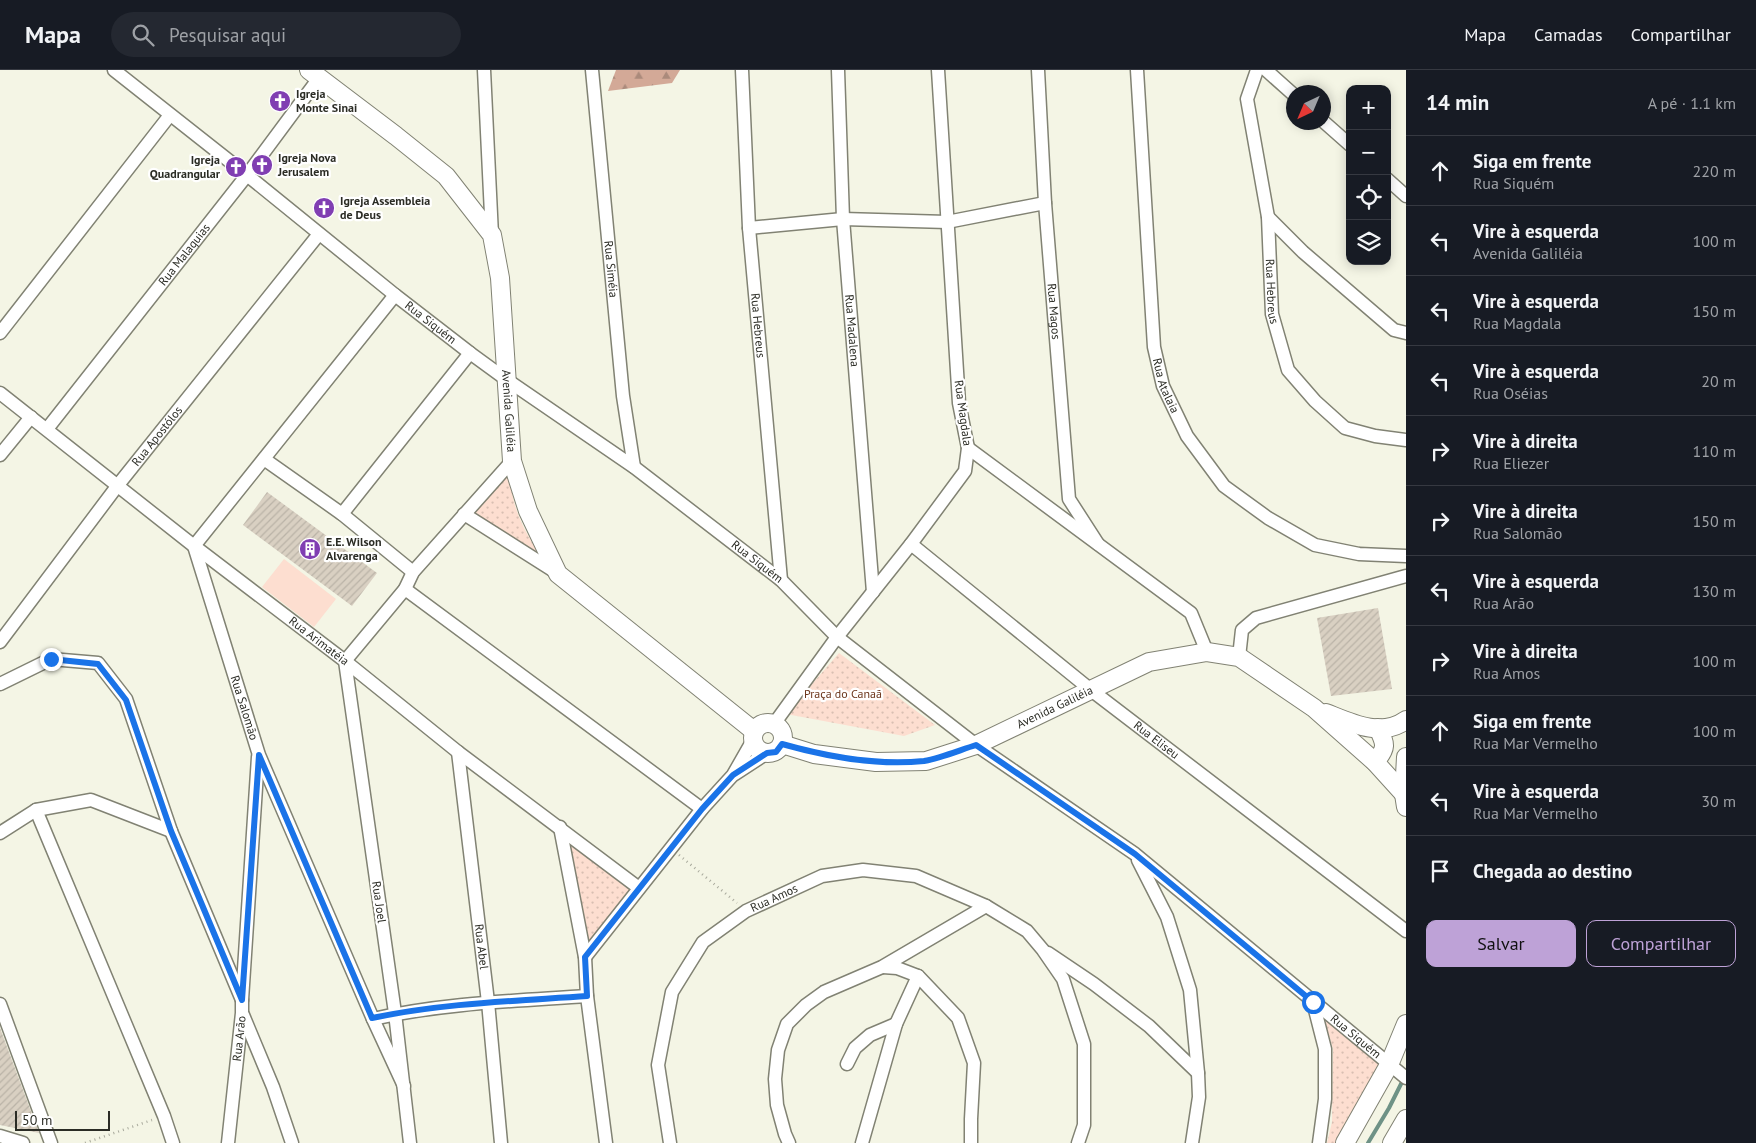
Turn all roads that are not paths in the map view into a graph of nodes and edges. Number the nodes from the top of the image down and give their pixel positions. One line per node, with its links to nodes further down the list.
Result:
1 (114, 70): 13 (street, Rua Siquém)
2 (484, 70): 25 (street)
3 (592, 70): 39 (street, Rua Siméia)
4 (742, 70): 23 (street, Rua Hebreus)
5 (838, 70): 21 (street, Rua Madalena)
6 (938, 70): 22 (street, Rua Magdala)
7 (1038, 70): 19 (street, Rua Magos)
8 (1137, 70): 46 (street, Rua Atalaia)
9 (1257, 70): 20 (street, Rua Hebreus)
10 (1266, 70): 12 (street)
11 (314, 74): 16 (street, Rua Malaquias); 25 (main road, Avenida Galiléia)
12 (1286, 87)
13 (170, 115): 16 (street, Rua Siquém); 27 (street)
14 (1331, 128): 15 (street)
15 (1346, 141)
16 (247, 175): 24 (street, Rua Siquém); 33 (street, Rua Malaquias)
17 (1391, 183): 18 (street)
18 (1406, 196)
19 (1045, 203): 22 (street); 44 (street, Rua Magos)
20 (1268, 217): 28 (street); 34 (street, Rua Hebreus)
21 (843, 219): 22 (street); 23 (street); 52 (street, Rua Madalena)
22 (947, 222): 35 (street, Rua Magdala)
23 (749, 228): 50 (street, Rua Hebreus)
24 (319, 234): 26 (street, Rua Siquém); 40 (street, Rua Apostólos)
25 (492, 235): 30 (main road, Avenida Galiléia)
26 (394, 295): 29 (street, Rua Siquém); 37 (street)
27 (0, 333)
28 (1406, 333)
29 (470, 353): 30 (street, Rua Siquém); 41 (street)
30 (507, 380): 38 (main road, Avenida Galiléia); 39 (street, Rua Siquém)
31 (0, 393): 32 (street, Rua Arimatéia)
32 (30, 417): 33 (street, Rua Arimatéia); 36 (street)
33 (47, 429): 40 (street, Rua Arimatéia)
34 (1406, 440)
35 (968, 448): 43 (street, Rua Magdala); 44 (street)
36 (0, 455)
37 (264, 459): 41 (street); 45 (street)
38 (512, 461): 42 (street); 48 (main road, Avenida Galiléia)
39 (634, 467): 50 (street, Rua Siquém)
40 (118, 485): 45 (street, Rua Arimatéia); 54 (street, Rua Apostólos)
41 (342, 514): 47 (street)
42 (464, 514): 47 (street); 48 (street)
43 (911, 544): 52 (street, Rua Magdala); 59 (street, Rua Eliseu)
44 (1098, 544): 55 (street)
45 (194, 546): 57 (street, Rua Arimatéia); 69 (street, Rua Salomão)
46 (1406, 556)
47 (413, 572): 51 (street)
48 (558, 574): 64 (main road, Avenida Galiléia)
49 (1406, 576): 56 (street)
50 (781, 580): 53 (street, Rua Siquém)
51 (405, 590): 57 (street); 74 (street)
52 (873, 592): 53 (street, Rua Magdala)
53 (837, 638): 62 (street, Rua Magdala); 66 (street, Rua Siquém)
54 (0, 642)
55 (1207, 652): 56 (main road, Avenida Galiléia); 59 (main road, Avenida Galiléia)
56 (1239, 657): 60 (main road, Avenida Galiléia)
57 (345, 661): 67 (street, Rua Arimatéia); 93 (street, Rua Joel)
58 (0, 684): 77 (street)
59 (1091, 690): 66 (main road, Avenida Galiléia); 82 (street, Rua Eliseu)
60 (1314, 708): 63 (main road, Avenida Galiléia); 71 (main road, Avenida Galiléia)
61 (1406, 720): 63 (main road, Avenida Galiléia)
62 (774, 724): 64 (main road); 65 (main road)
63 (1378, 728): 71 (main road)
64 (754, 736): 68 (main road); 72 (street)
65 (782, 744): 66 (main road, Avenida Galiléia); 68 (main road)
66 (976, 745): 79 (street, Rua Siquém)
67 (458, 752): 76 (street, Rua Arimatéia); 89 (street, Rua Abel)
68 (767, 753): 72 (street)
69 (259, 755): 88 (street, Rua Arão); 94 (street, Rua Salomão)
70 (1406, 756): 73 (main road)
71 (1375, 762): 73 (main road, Avenida Galiléia)
72 (733, 775): 74 (street)
73 (1405, 801)
74 (702, 809): 80 (street)
75 (36, 810): 77 (street); 78 (street); 107 (street)
76 (560, 827): 80 (street, Rua Arimatéia); 84 (street)
77 (171, 831): 88 (street)
78 (0, 833)
79 (1135, 854): 90 (street, Rua Siquém); 99 (street)
80 (639, 888): 84 (street)
81 (986, 906): 83 (street, Rua Amos); 85 (street); 113 (street, Rua Amos)
82 (1406, 931)
83 (1043, 950): 99 (street, Rua Amos); 118 (street, Rua Amos)
84 (585, 957): 87 (street)
85 (882, 967): 86 (street); 104 (street)
86 (918, 976): 95 (street); 102 (street)
87 (587, 996): 89 (street); 112 (street)
88 (242, 1000): 92 (street, Rua Arão)
89 (488, 1002): 93 (street); 111 (street, Rua Abel)
90 (1313, 1002): 98 (street, Rua Siquém); 120 (street)
91 (0, 1004): 106 (street)
92 (242, 1013): 108 (street, Rua Arão); 109 (street)
93 (395, 1014): 94 (street); 100 (street, Rua Joel)
94 (372, 1018): 100 (street, Rua Salomão)
95 (896, 1024): 97 (street); 115 (street)
96 (1406, 1024): 98 (main road)
97 (847, 1064)
98 (1398, 1072): 121 (main road)
99 (1198, 1073): 119 (street)
100 (404, 1086): 110 (street, Rua Joel)
101 (1406, 1118): 122 (main road)
102 (971, 1119): 116 (street); 117 (street)
103 (0, 1136): 105 (street)
104 (787, 1138): 114 (street)
105 (23, 1143)
106 (51, 1143)
107 (173, 1143)
108 (228, 1143)
109 (292, 1143)
110 (410, 1143)
111 (501, 1143)
112 (606, 1143)
113 (670, 1143)
114 (797, 1143)
115 (862, 1143)
116 (962, 1143)
117 (972, 1143)
118 (1078, 1143)
119 (1192, 1143)
120 (1319, 1143)
121 (1345, 1143)
122 (1392, 1143)

